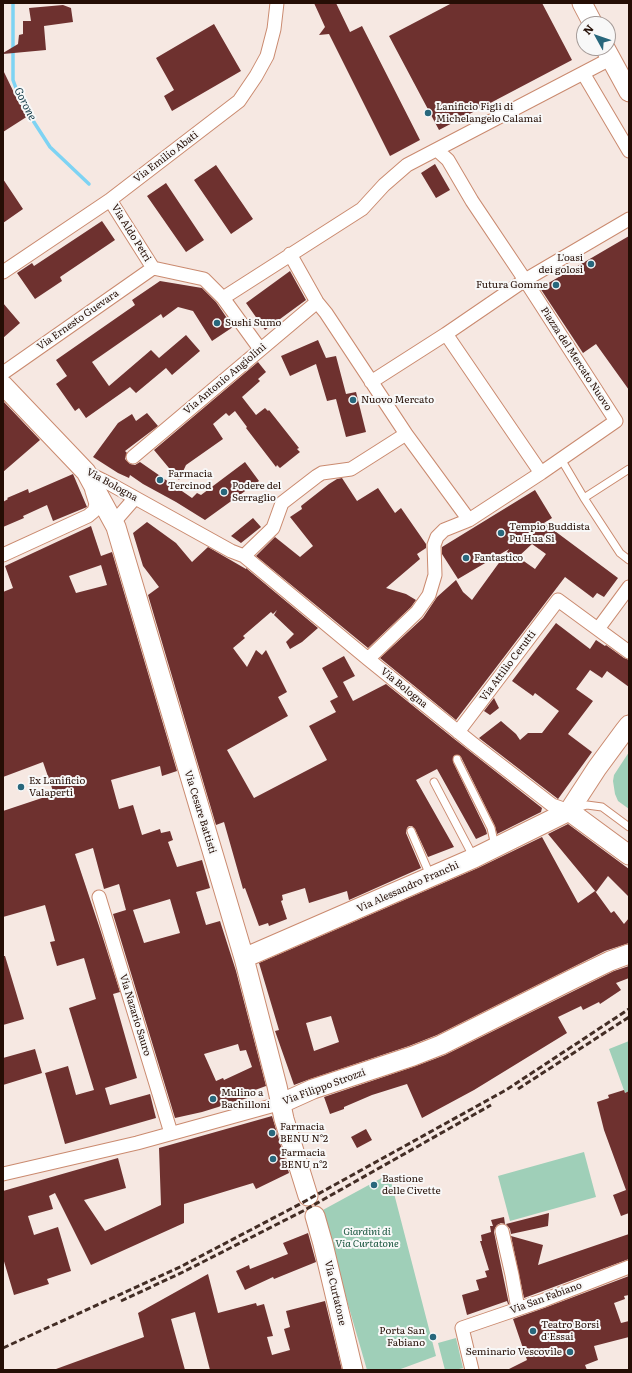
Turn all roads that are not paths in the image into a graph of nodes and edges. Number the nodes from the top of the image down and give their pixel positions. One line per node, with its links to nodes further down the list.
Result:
1 (277, 3): 10 (street, Via Emilio Abati)
2 (582, 3): 3 (street)
3 (589, 16)
4 (604, 56): 6 (street)
5 (610, 56): 7 (street)
6 (583, 73): 8 (street); 9 (street)
7 (629, 92)
8 (437, 150): 12 (street); 15 (street, Piazza del Mercato Nuovo)
9 (629, 151)
10 (110, 200): 13 (street, Via Aldo Petri); 14 (street, Via Emilio Abati)
11 (629, 219): 15 (street)
12 (290, 254): 16 (street); 17 (street)
13 (153, 268): 16 (street, Via Aldo Petri); 20 (street, Via Ernesto Guevara)
14 (3, 272)
15 (525, 280): 18 (street); 25 (street, Piazza del Mercato Nuovo)
16 (223, 298): 19 (street, Via Aldo Petri)
17 (317, 302): 19 (street, Via Antonio Angiolini); 21 (street)
18 (446, 334): 21 (street); 28 (street)
19 (260, 349): 24 (street, Via Antonio Angiolini)
20 (3, 373)
21 (371, 382): 23 (street)
22 (3, 385): 27 (street, Via Bologna)
23 (406, 434): 31 (street); 34 (street)
24 (133, 457)
25 (561, 459): 28 (street, Piazza del Mercato Nuovo); 30 (lane)
26 (629, 469): 30 (lane)
27 (86, 472): 29 (street, Via Bologna); 32 (street, Via Cesare Battisti); 33 (street)
28 (541, 473): 31 (street, Piazza del Mercato Nuovo)
29 (135, 498): 32 (street); 34 (street, Via Bologna)
30 (584, 498): 35 (lane)
31 (469, 520): 39 (street, Piazza del Mercato Nuovo)
32 (114, 522): 54 (street, Via Cesare Battisti)
33 (3, 555)
34 (244, 556): 39 (street, Via Bologna)
35 (629, 560)
36 (629, 587): 37 (street)
37 (598, 629): 38 (street); 41 (street, Via Attilio Cerutti)
38 (629, 652)
39 (368, 659): 41 (street, Via Bologna)
40 (629, 725): 43 (street)
41 (458, 732): 45 (street, Via Bologna)
42 (458, 759): 48 (lane)
43 (597, 768): 45 (street); 45 (lane)
44 (434, 782): 50 (lane)
45 (584, 802): 46 (lane); 48 (street, Via Alessandro Franchi); 49 (street)
46 (629, 827)
47 (411, 831): 51 (lane)
48 (495, 848): 50 (street, Via Alessandro Franchi)
49 (629, 854)
50 (474, 858): 51 (street, Via Alessandro Franchi)
51 (431, 877): 54 (street, Via Alessandro Franchi)
52 (98, 897): 56 (street, Via Nazario Sauro)
53 (629, 954): 55 (street, Via Filippo Strozzi)
54 (244, 958): 55 (street, Via Cesare Battisti)
55 (282, 1103): 56 (street, Via Filippo Strozzi); 58 (street)
56 (170, 1133): 57 (street, Via Filippo Strozzi)
57 (3, 1174)
58 (308, 1196)
59 (315, 1216): 63 (street, Via Curtatone)
60 (502, 1231): 62 (street)
61 (629, 1267): 62 (street, Via San Fabiano)
62 (518, 1309): 64 (street, Via San Fabiano)
63 (353, 1370)
64 (472, 1370)

